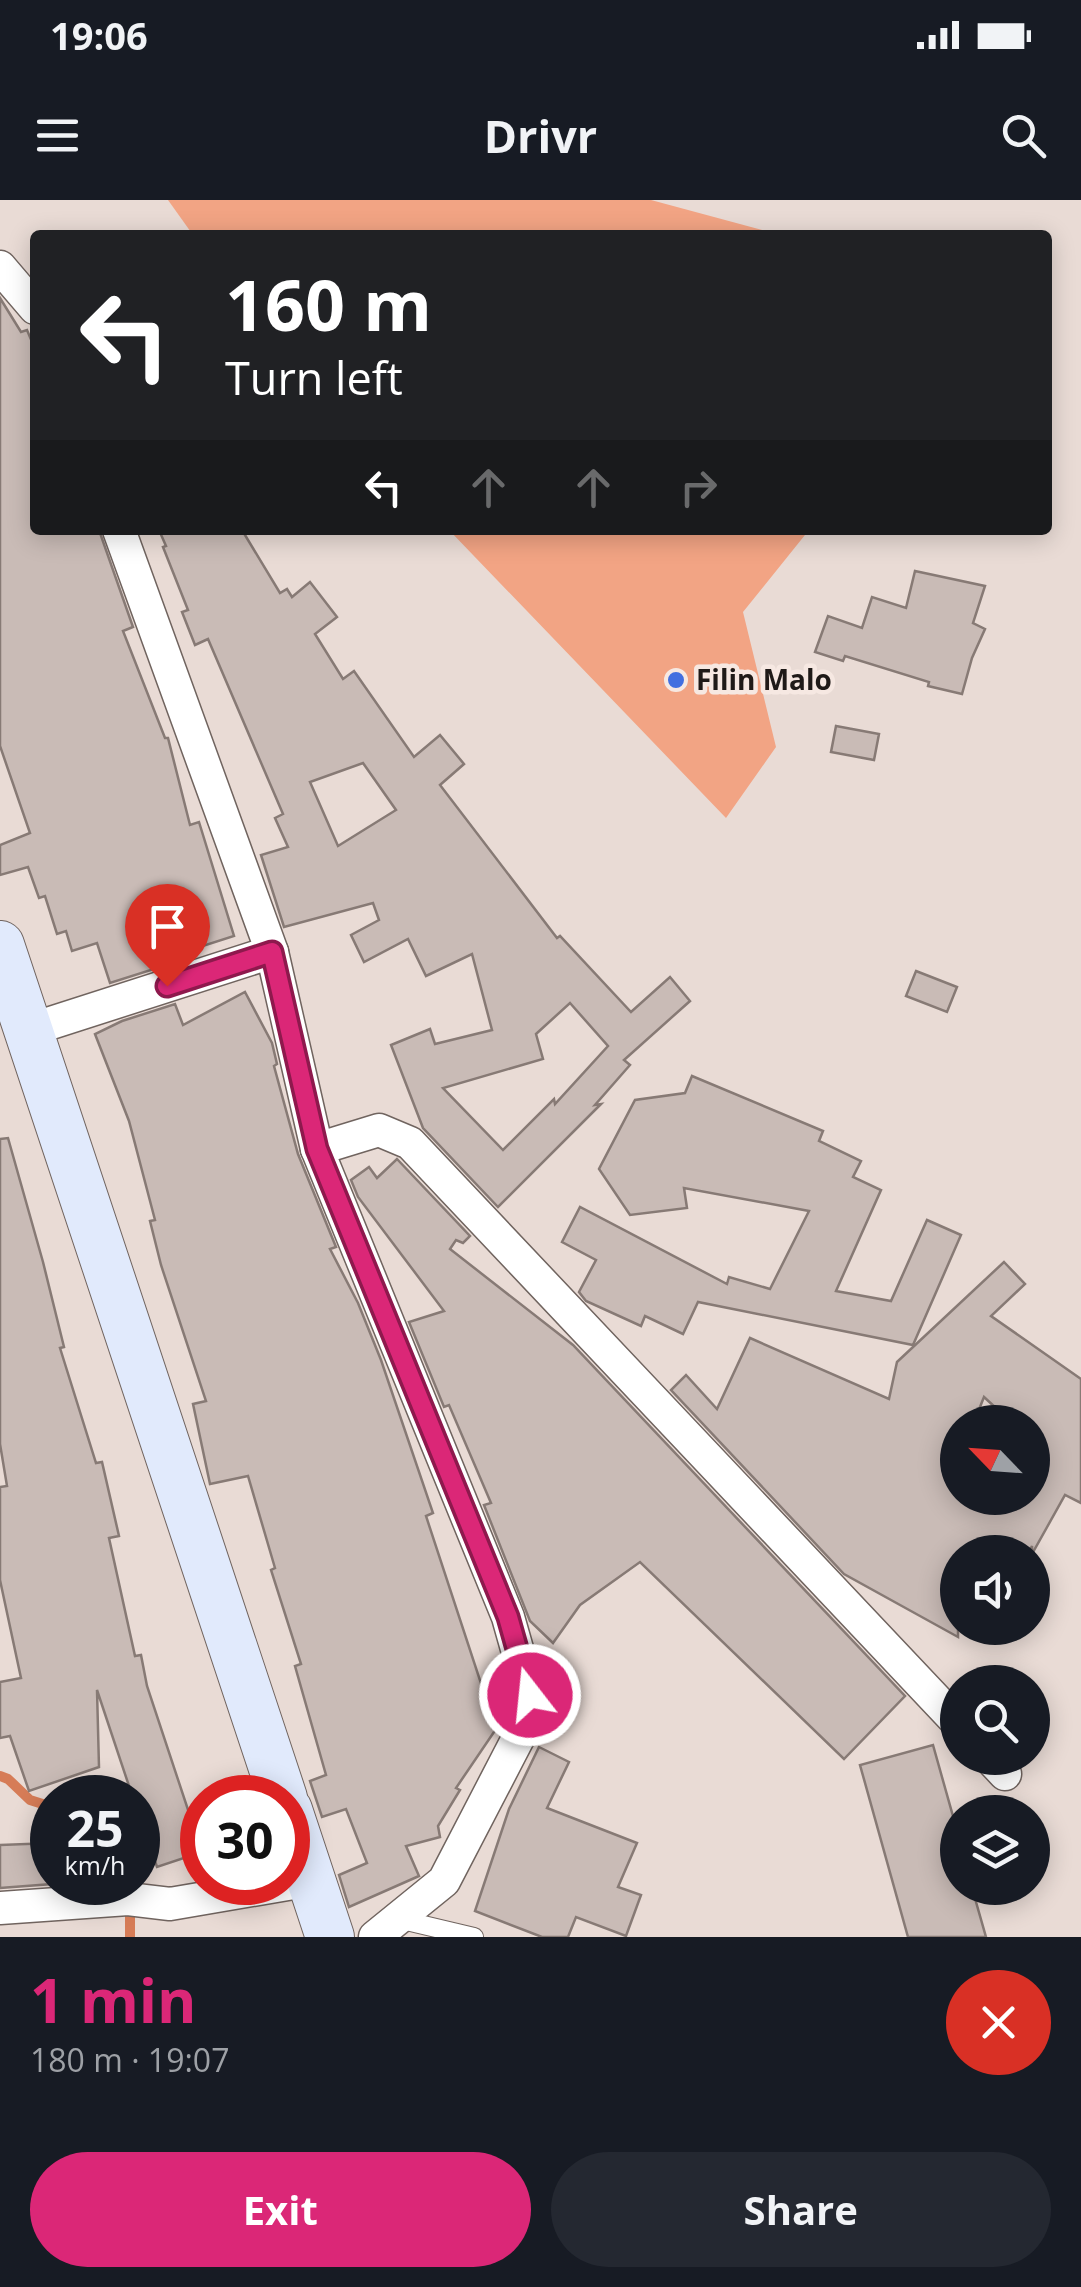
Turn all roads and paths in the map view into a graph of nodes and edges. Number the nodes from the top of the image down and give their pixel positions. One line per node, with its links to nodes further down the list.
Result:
1 (0, 268): 2 (street)
2 (30, 302)
3 (121, 535): 5 (street)
4 (0, 945): 6 (street)
5 (272, 952): 6 (street); 7 (street)
6 (26, 1030): 9 (street)
7 (317, 1149): 8 (street); 13 (street)
8 (940, 1704)
9 (275, 1775)
10 (310, 1877): 11 (street)
11 (311, 1880): 12 (street); 14 (street)
12 (0, 1908)
13 (386, 1928): 15 (lane)
14 (330, 1937)
15 (474, 1937)

